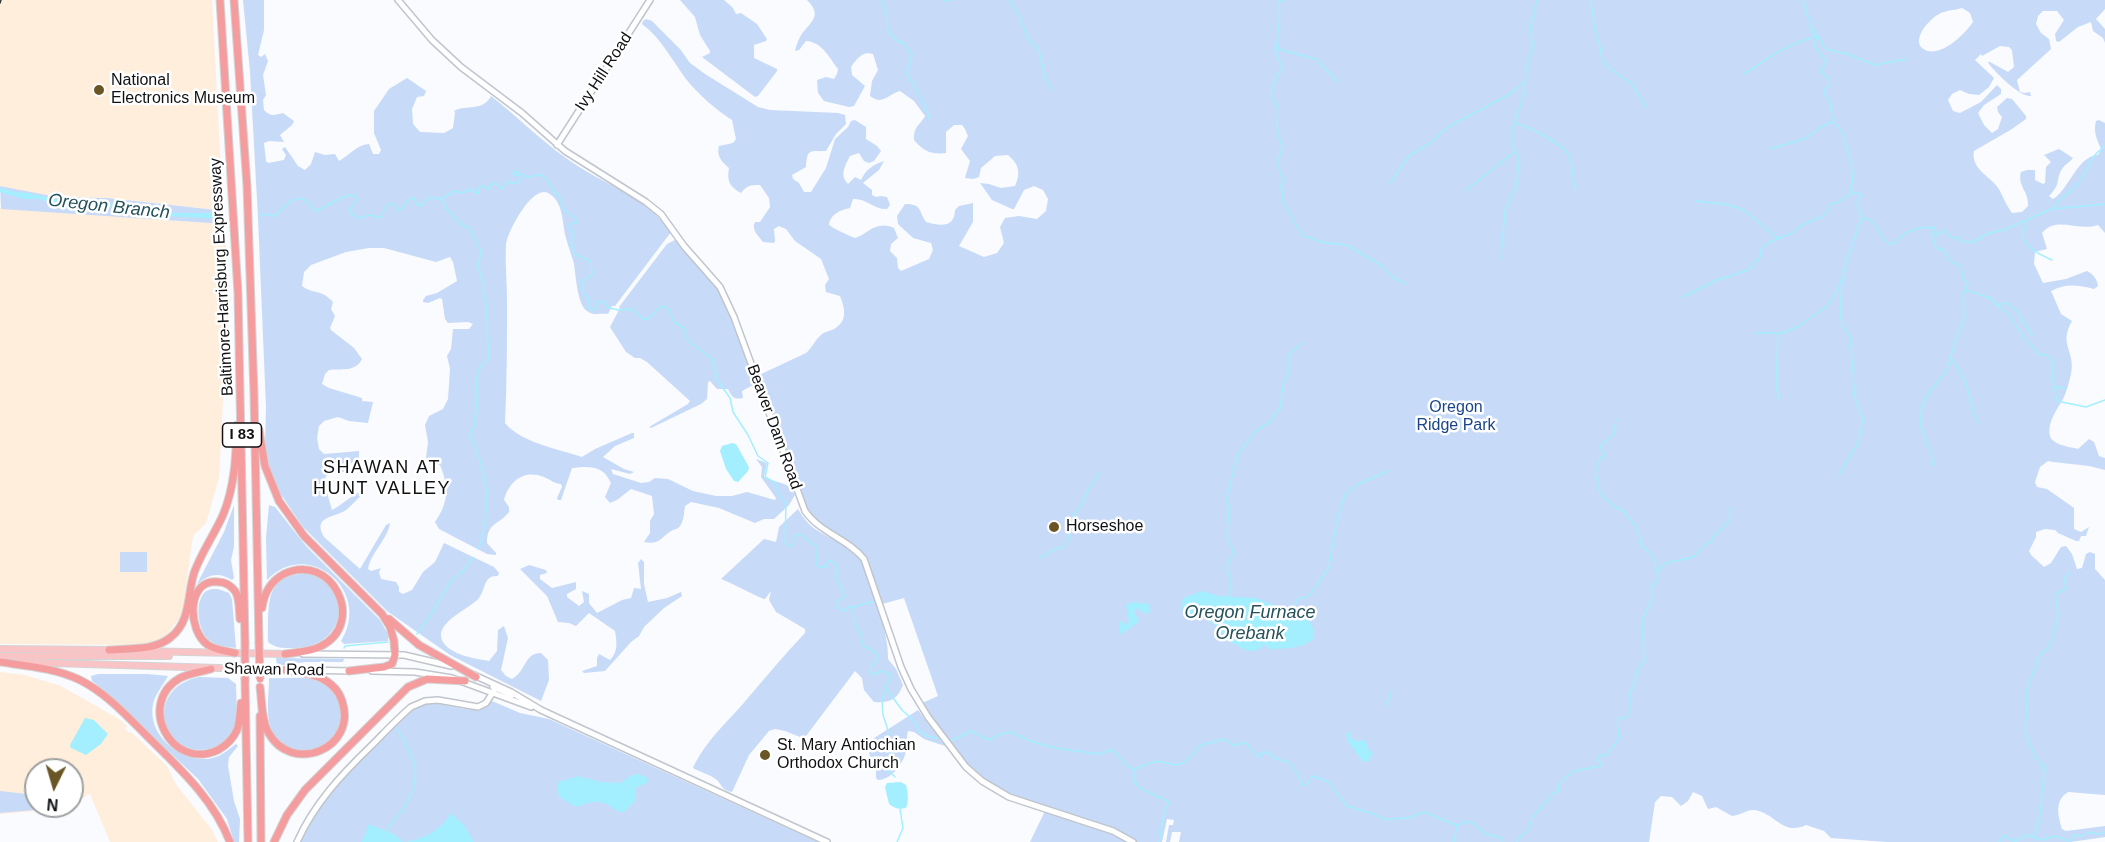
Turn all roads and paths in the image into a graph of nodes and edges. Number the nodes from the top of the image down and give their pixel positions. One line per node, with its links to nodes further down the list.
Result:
1 (220, 0): 6 (highway, Baltimore-Harrisburg Expressway / I 83)
2 (234, 0): 7 (highway, Baltimore-Harrisburg Expressway / I 83)
3 (398, 0): 5 (street, Beaver Dam Road)
4 (650, 0): 5 (street, Ivy Hill Road)
5 (557, 145): 39 (street, Beaver Dam Road)
6 (234, 227): 8 (highway); 12 (highway, Baltimore-Harrisburg Expressway / I 83)
7 (254, 394): 9 (highway); 11 (highway, Baltimore-Harrisburg Expressway / I 83)
8 (237, 424): 10 (highway); 14 (highway)
9 (382, 614): 18 (highway); 24 (highway)
10 (240, 620): 12 (highway); 16 (highway)
11 (259, 631): 17 (highway); 27 (highway, Baltimore-Harrisburg Expressway / I 83, bridge)
12 (242, 643): 25 (highway, Baltimore-Harrisburg Expressway / I 83, bridge)
13 (0, 649): 14 (main road, Shawan Road)
14 (109, 650): 15 (main road, Shawan Road)
15 (212, 653): 16 (main road, Shawan Road); 19 (main road)
16 (235, 653): 17 (main road, Shawan Road)
17 (285, 654): 18 (street, Shawan Road)
18 (395, 655): 23 (highway); 24 (street, Shawan Road)
19 (0, 656)
20 (0, 662): 21 (main road, Shawan Road); 33 (highway)
21 (211, 669): 22 (main road, Shawan Road); 30 (highway)
22 (285, 670): 23 (street, Shawan Road); 27 (highway)
23 (350, 671): 26 (street, Shawan Road)
24 (476, 676): 28 (street, Shawan Road); 29 (street, Shawan Road)
25 (243, 680): 30 (highway); 32 (highway, Baltimore-Harrisburg Expressway / I 83)
26 (465, 681): 28 (street, Shawan Road); 36 (highway)
27 (260, 683): 35 (highway, Baltimore-Harrisburg Expressway / I 83)
28 (494, 691): 29 (street, Shawan Road); 31 (street, Shawan Road); 37 (street)
29 (518, 696): 31 (street, Shawan Road)
30 (241, 703): 32 (highway)
31 (541, 710): 38 (street, Shawan Road)
32 (247, 797): 34 (highway, Baltimore-Harrisburg Expressway / I 83)
33 (230, 842)
34 (248, 842)
35 (261, 842)
36 (274, 842)
37 (297, 842)
38 (827, 842)
39 (1133, 842)

